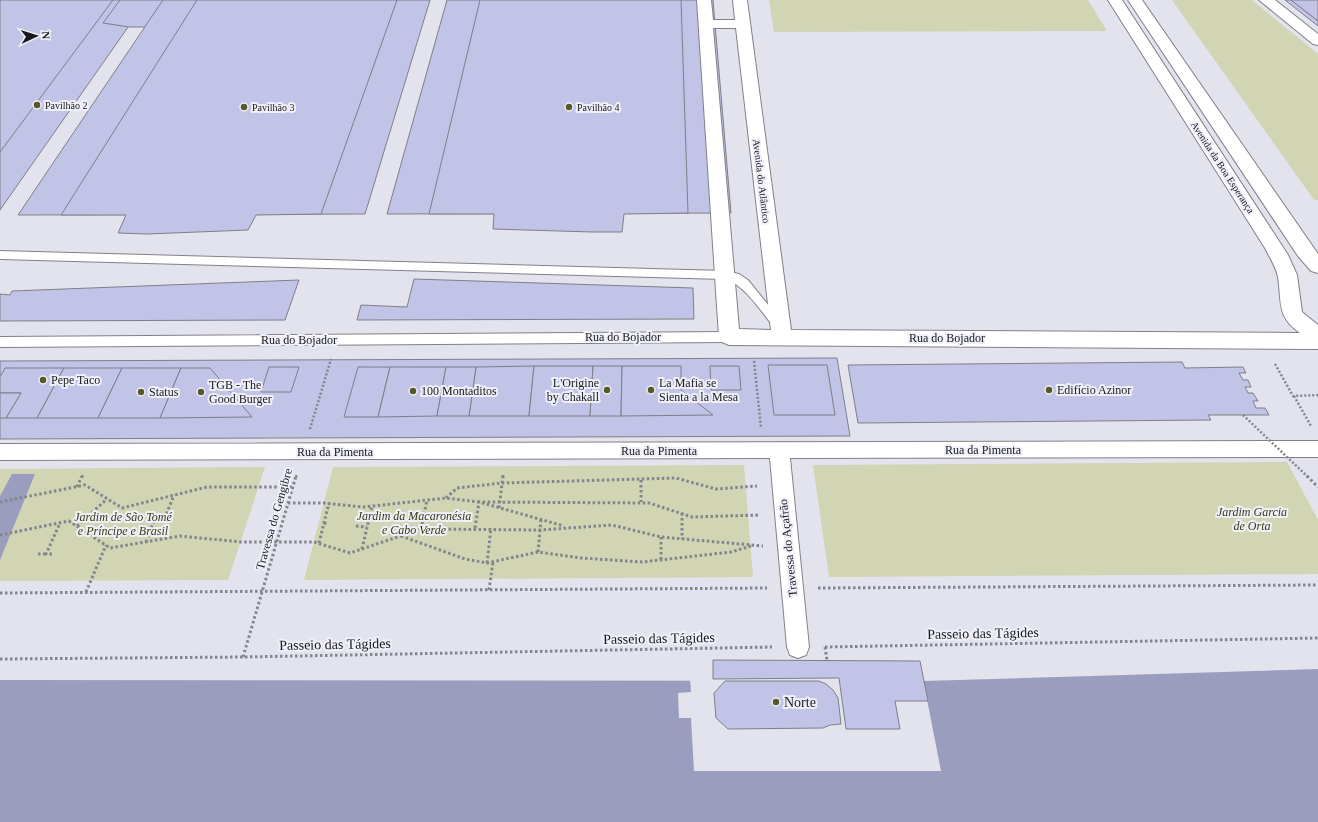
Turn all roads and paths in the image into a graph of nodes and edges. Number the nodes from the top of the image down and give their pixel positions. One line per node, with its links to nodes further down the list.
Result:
1 (704, 0): 6 (street)
2 (740, 0): 7 (street, Avenida do Atlântico)
3 (1115, 0): 12 (street, Avenida da Boa Esperança)
4 (1135, 0): 10 (street, Avenida da Boa Esperança)
5 (1266, 0): 8 (street)
6 (705, 24): 7 (street); 11 (street)
7 (743, 24): 13 (street, Avenida do Atlântico)
8 (1318, 41)
9 (0, 255): 11 (lane)
10 (1318, 266)
11 (724, 275): 13 (lane); 15 (street)
12 (1289, 306): 14 (street); 17 (street)
13 (781, 333): 15 (street, Rua do Bojador); 17 (street, Rua do Bojador)
14 (1318, 334)
15 (728, 337): 16 (lane, Rua do Bojador)
16 (336, 339): 19 (lane, Rua do Bojador); 26 (path, Travessa do Gengibre)
17 (1245, 339): 18 (street)
18 (1318, 341)
19 (0, 342)
20 (760, 361): 24 (path)
21 (1294, 396): 23 (path)
22 (1243, 415): 34 (path, bridge)
23 (1316, 441): 24 (street, Rua da Pimenta)
24 (772, 450): 27 (street, Rua da Pimenta); 78 (street, Travessa do Açafrão)
25 (0, 452): 26 (street, Rua da Pimenta)
26 (303, 452): 27 (street, Rua da Pimenta); 33 (path, Travessa do Gengibre)
27 (506, 452): 30 (path)
28 (84, 471): 32 (path)
29 (641, 480): 30 (path); 31 (path); 42 (path)
30 (502, 483): 36 (path); 41 (path)
31 (746, 486)
32 (77, 487): 37 (path); 39 (path)
33 (293, 487): 35 (path); 43 (path, Travessa do Gengibre)
34 (1318, 488)
35 (174, 495): 37 (path); 65 (path)
36 (446, 498): 38 (path); 40 (path)
37 (107, 499): 53 (path)
38 (427, 500): 45 (path); 59 (path)
39 (0, 502)
40 (479, 502): 41 (path); 46 (path); 57 (path)
41 (500, 502): 42 (path); 46 (path)
42 (641, 502): 47 (path)
43 (288, 503): 44 (path); 66 (path, Travessa do Gengibre)
44 (329, 503): 45 (path); 51 (path)
45 (372, 506): 56 (path)
46 (499, 508): 49 (path)
47 (682, 513): 48 (path); 64 (path)
48 (748, 515)
49 (541, 519): 55 (path); 60 (path)
50 (60, 523): 53 (path); 61 (path); 72 (path)
51 (324, 523): 52 (path); 67 (path)
52 (328, 524)
53 (77, 526): 68 (path)
54 (356, 526): 56 (path)
55 (566, 526): 60 (path); 63 (path)
56 (367, 527): 69 (path)
57 (475, 528): 58 (path); 59 (path)
58 (491, 528): 60 (path); 76 (path)
59 (421, 529): 62 (path)
60 (540, 530): 70 (path)
61 (0, 535)
62 (400, 536): 69 (path); 76 (path)
63 (661, 537): 64 (path); 74 (path)
64 (682, 539): 74 (path)
65 (146, 542): 66 (path); 68 (path)
66 (277, 542): 67 (path); 81 (path, Travessa do Gengibre)
67 (319, 543): 69 (path)
68 (106, 545): 80 (path)
69 (362, 549)
70 (538, 552): 74 (path); 75 (path)
71 (38, 554): 72 (path)
72 (46, 554): 73 (path)
73 (52, 554)
74 (661, 560)
75 (493, 562): 76 (path); 79 (path)
76 (487, 563)
77 (1318, 585): 78 (path)
78 (793, 588): 79 (path); 84 (street, Travessa do Açafrão)
79 (489, 590): 81 (path)
80 (86, 592): 81 (path); 82 (path)
81 (262, 592): 86 (path, Travessa do Gengibre)
82 (0, 593)
83 (1318, 638): 85 (path, Passeio das Tágides)
84 (798, 647): 85 (path, Passeio das Tágides); 86 (path, Passeio das Tágides)
85 (825, 647): 88 (path)
86 (243, 657): 87 (path, Passeio das Tágides)
87 (0, 659)
88 (827, 660)

